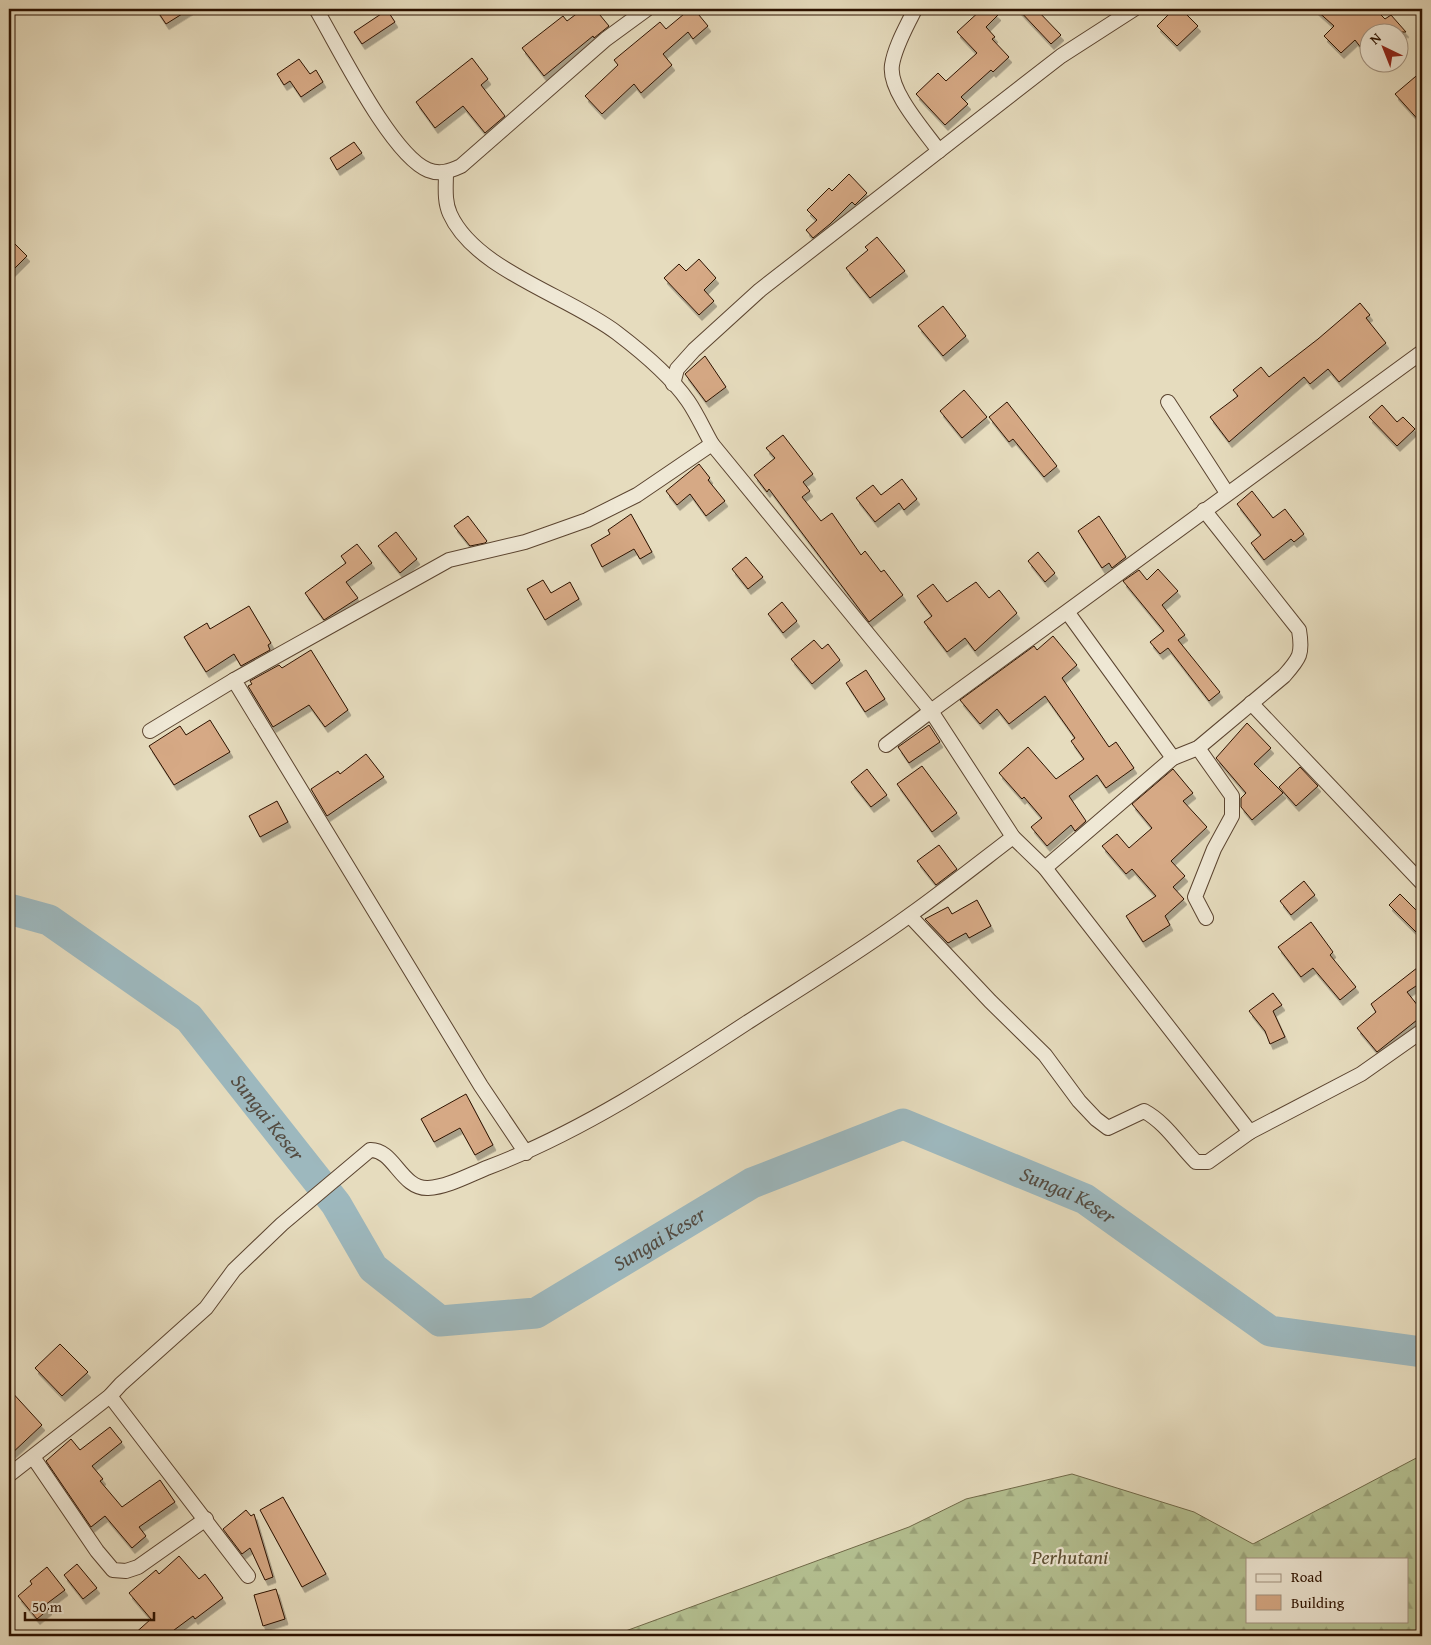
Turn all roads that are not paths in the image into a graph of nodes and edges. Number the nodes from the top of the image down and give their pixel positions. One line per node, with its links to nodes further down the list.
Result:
1 (316, 9): 6 (street)
2 (647, 9): 6 (street)
3 (915, 9): 5 (street)
4 (1134, 9): 5 (street)
5 (939, 151): 8 (street)
6 (446, 172): 8 (street)
7 (1422, 352): 11 (street)
8 (673, 384): 10 (street)
9 (1168, 402): 11 (street)
10 (712, 444): 14 (street); 16 (street)
11 (1227, 493): 12 (street)
12 (1204, 510): 13 (street); 15 (street)
13 (1068, 613): 16 (street); 20 (street)
14 (234, 680): 17 (street); 28 (street)
15 (1251, 703): 19 (street); 23 (street)
16 (931, 711): 18 (street); 21 (street)
17 (150, 731)
18 (886, 744)
19 (1198, 748): 20 (street); 25 (street)
20 (1173, 758): 22 (street)
21 (1013, 837): 22 (street); 24 (street)
22 (1046, 868): 27 (street)
23 (1422, 883)
24 (910, 916): 27 (street); 28 (street)
25 (1206, 918)
26 (1422, 1031): 27 (street)
27 (1250, 1132)
28 (526, 1153): 29 (street)
29 (110, 1396): 30 (street); 32 (street)
30 (33, 1457): 31 (street); 32 (street)
31 (9, 1475)
32 (206, 1519): 33 (street)
33 (248, 1576)

